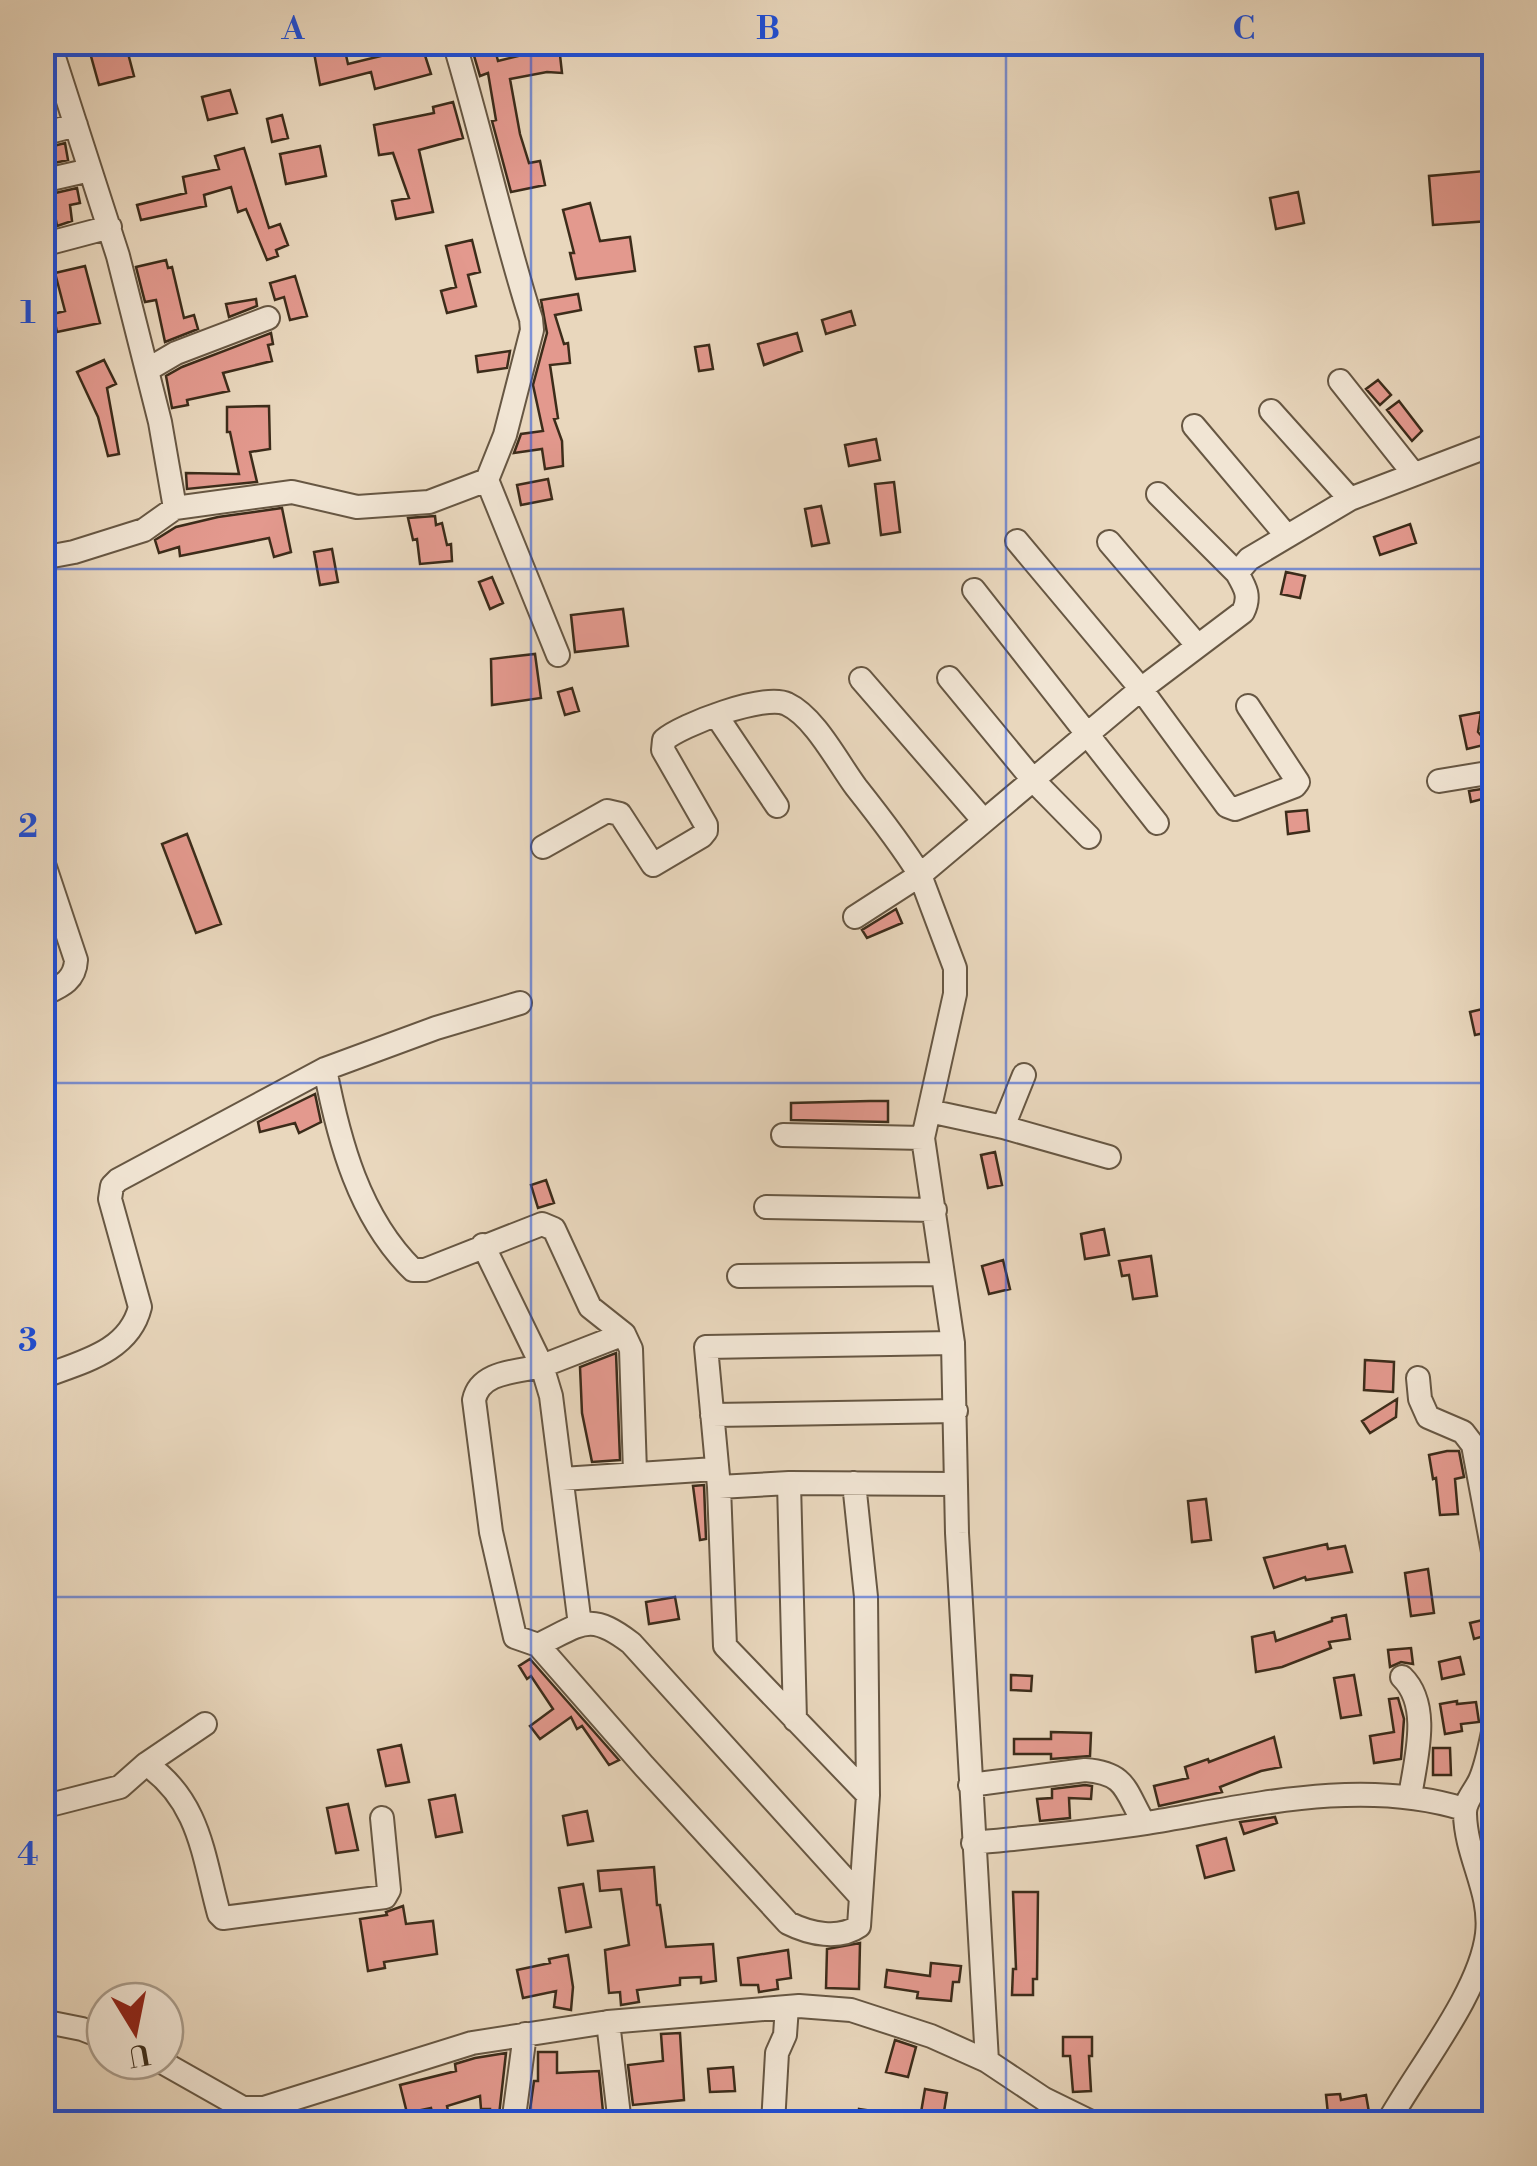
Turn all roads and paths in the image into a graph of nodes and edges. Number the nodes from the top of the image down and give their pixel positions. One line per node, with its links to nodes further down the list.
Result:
1 (49, 42): 3 (street)
2 (454, 42): 16 (street)
3 (76, 126): 4 (street); 5 (street)
4 (42, 134)
5 (90, 170): 6 (street); 7 (street)
6 (42, 181)
7 (110, 227): 8 (street); 10 (street)
8 (42, 246)
9 (268, 318): 10 (street)
10 (147, 370): 19 (street)
11 (1340, 381): 15 (street)
12 (1271, 411): 18 (street)
13 (1194, 426): 20 (street)
14 (1494, 444): 15 (street)
15 (1412, 472): 18 (street)
16 (486, 480): 19 (street); 27 (street)
17 (1158, 494): 24 (street)
18 (1350, 499): 20 (street)
19 (176, 508): 23 (street)
20 (1286, 535): 24 (street)
21 (1017, 541): 30 (street)
22 (1109, 542): 26 (street)
23 (42, 558)
24 (1237, 573): 26 (street)
25 (974, 590): 33 (street)
26 (1197, 645): 30 (street)
27 (558, 655)
28 (949, 678): 35 (street)
29 (861, 679): 38 (street)
30 (1141, 689): 31 (street); 33 (street)
31 (1248, 706)
32 (716, 715): 37 (street); 41 (street); 43 (street)
33 (1088, 733): 35 (street); 39 (street)
34 (1494, 772): 36 (street)
35 (1034, 780): 38 (street); 40 (street)
36 (1440, 781)
37 (777, 806)
38 (984, 821): 43 (street)
39 (1158, 822)
40 (1089, 837)
41 (543, 847)
42 (42, 858): 45 (street)
43 (920, 875): 44 (street); 49 (street)
44 (855, 917)
45 (42, 995)
46 (520, 1004): 47 (street)
47 (325, 1069): 56 (street); 62 (street)
48 (1024, 1075): 50 (street)
49 (929, 1111): 50 (street); 52 (street)
50 (1004, 1126): 53 (street)
51 (783, 1134): 52 (street)
52 (923, 1138): 55 (street)
53 (1109, 1157)
54 (766, 1207): 55 (street)
55 (935, 1210): 57 (street)
56 (483, 1245): 59 (street); 61 (street)
57 (942, 1274): 58 (street); 60 (street)
58 (739, 1276)
59 (624, 1334): 61 (street); 66 (street)
60 (953, 1342): 64 (street); 65 (street)
61 (542, 1366): 68 (street); 74 (street)
62 (42, 1377)
63 (1418, 1378): 72 (street)
64 (956, 1411): 65 (street); 71 (street)
65 (712, 1415): 67 (street)
66 (635, 1472): 67 (street); 68 (street)
67 (717, 1478): 69 (street); 76 (street)
68 (562, 1479): 73 (street)
69 (790, 1483): 70 (street); 76 (street)
70 (854, 1484): 71 (street); 81 (street)
71 (956, 1484): 80 (street)
72 (1494, 1558)
73 (580, 1625): 74 (street); 88 (street)
74 (538, 1645): 88 (street)
75 (1402, 1677): 82 (street)
76 (795, 1720): 81 (street)
77 (206, 1724): 79 (street)
78 (1494, 1728): 84 (street)
79 (146, 1764): 83 (street); 85 (street)
80 (970, 1785): 86 (street); 87 (street)
81 (868, 1795): 88 (street)
82 (1410, 1798): 84 (street); 86 (street)
83 (42, 1807)
84 (1464, 1809): 101 (street)
85 (382, 1818)
86 (1144, 1823): 87 (street)
87 (973, 1844): 94 (street)
88 (861, 1896)
89 (787, 2007): 91 (street); 94 (street); 99 (street)
90 (42, 2021): 92 (street)
91 (608, 2022): 93 (street); 98 (street)
92 (85, 2030)
93 (525, 2034): 96 (street); 97 (street)
94 (987, 2061): 100 (street)
95 (185, 2078): 96 (street)
96 (243, 2116)
97 (513, 2124)
98 (620, 2124)
99 (773, 2124)
100 (1096, 2124)
101 (1386, 2124)

